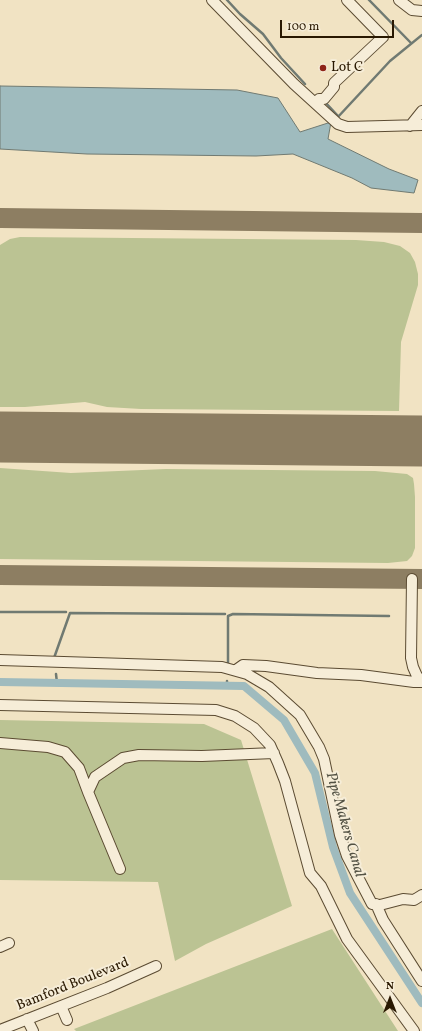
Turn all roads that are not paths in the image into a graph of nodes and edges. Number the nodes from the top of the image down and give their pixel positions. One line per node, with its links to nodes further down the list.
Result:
1 (212, 0): 5 (street)
2 (347, 0): 5 (street)
3 (399, 0): 4 (street)
4 (422, 11)
5 (317, 101): 6 (street)
6 (419, 118)
7 (412, 579): 10 (street)
8 (0, 660): 9 (street)
9 (236, 670): 10 (street); 17 (street)
10 (422, 681)
11 (0, 705): 13 (street)
12 (0, 743): 14 (street)
13 (274, 753): 14 (street); 25 (street)
14 (88, 792): 15 (street)
15 (120, 869)
16 (422, 895): 17 (street)
17 (376, 904): 19 (street)
18 (156, 966): 20 (street, Bamford Boulevard)
19 (422, 981)
20 (60, 1006): 21 (street, Bamford Boulevard); 22 (street)
21 (27, 1019): 23 (street, Bamford Boulevard); 24 (street)
22 (67, 1020)
23 (0, 1030)
24 (33, 1031)
25 (414, 1031)

